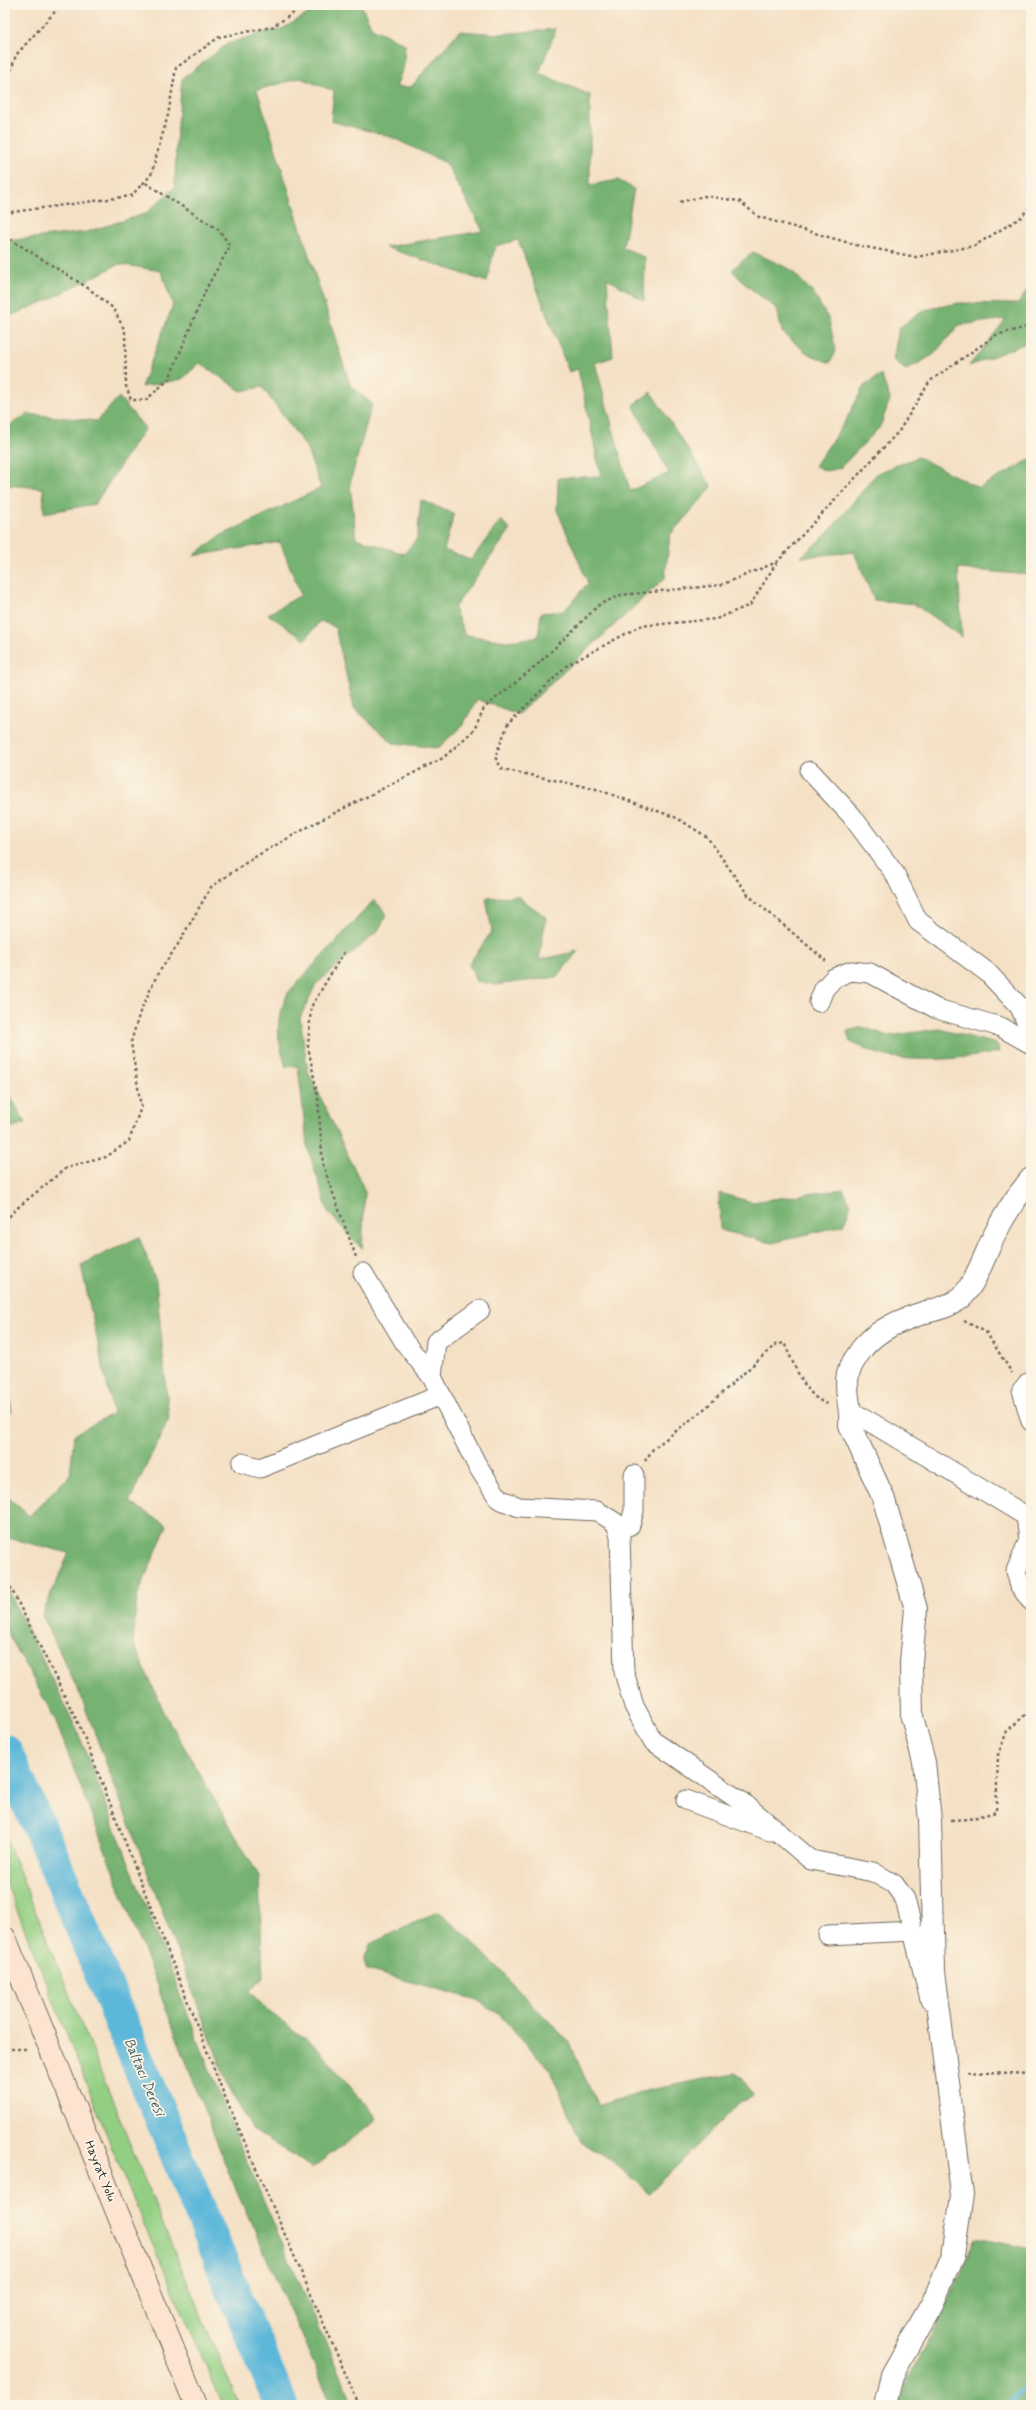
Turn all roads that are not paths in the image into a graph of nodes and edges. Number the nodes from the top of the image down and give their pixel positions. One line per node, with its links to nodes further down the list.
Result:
1 (810, 772): 3 (street)
2 (819, 1002): 4 (street)
3 (1031, 1034)
4 (1031, 1044)
5 (1031, 1179): 11 (street)
6 (363, 1273): 8 (street)
7 (480, 1310): 8 (street)
8 (432, 1377): 10 (street)
9 (1027, 1386): 12 (street)
10 (442, 1396): 13 (street); 16 (street)
11 (850, 1413): 15 (street); 23 (street)
12 (1031, 1421)
13 (242, 1463)
14 (634, 1475): 16 (street)
15 (1029, 1513): 17 (street)
16 (618, 1530): 19 (street)
17 (1031, 1601)
18 (686, 1800): 19 (street)
19 (783, 1836): 20 (street)
20 (913, 1931): 21 (street); 23 (street)
21 (828, 1935)
22 (5, 1938): 24 (main road, Hayrat Yolu)
23 (946, 2070): 25 (street)
24 (196, 2405)
25 (885, 2405)

